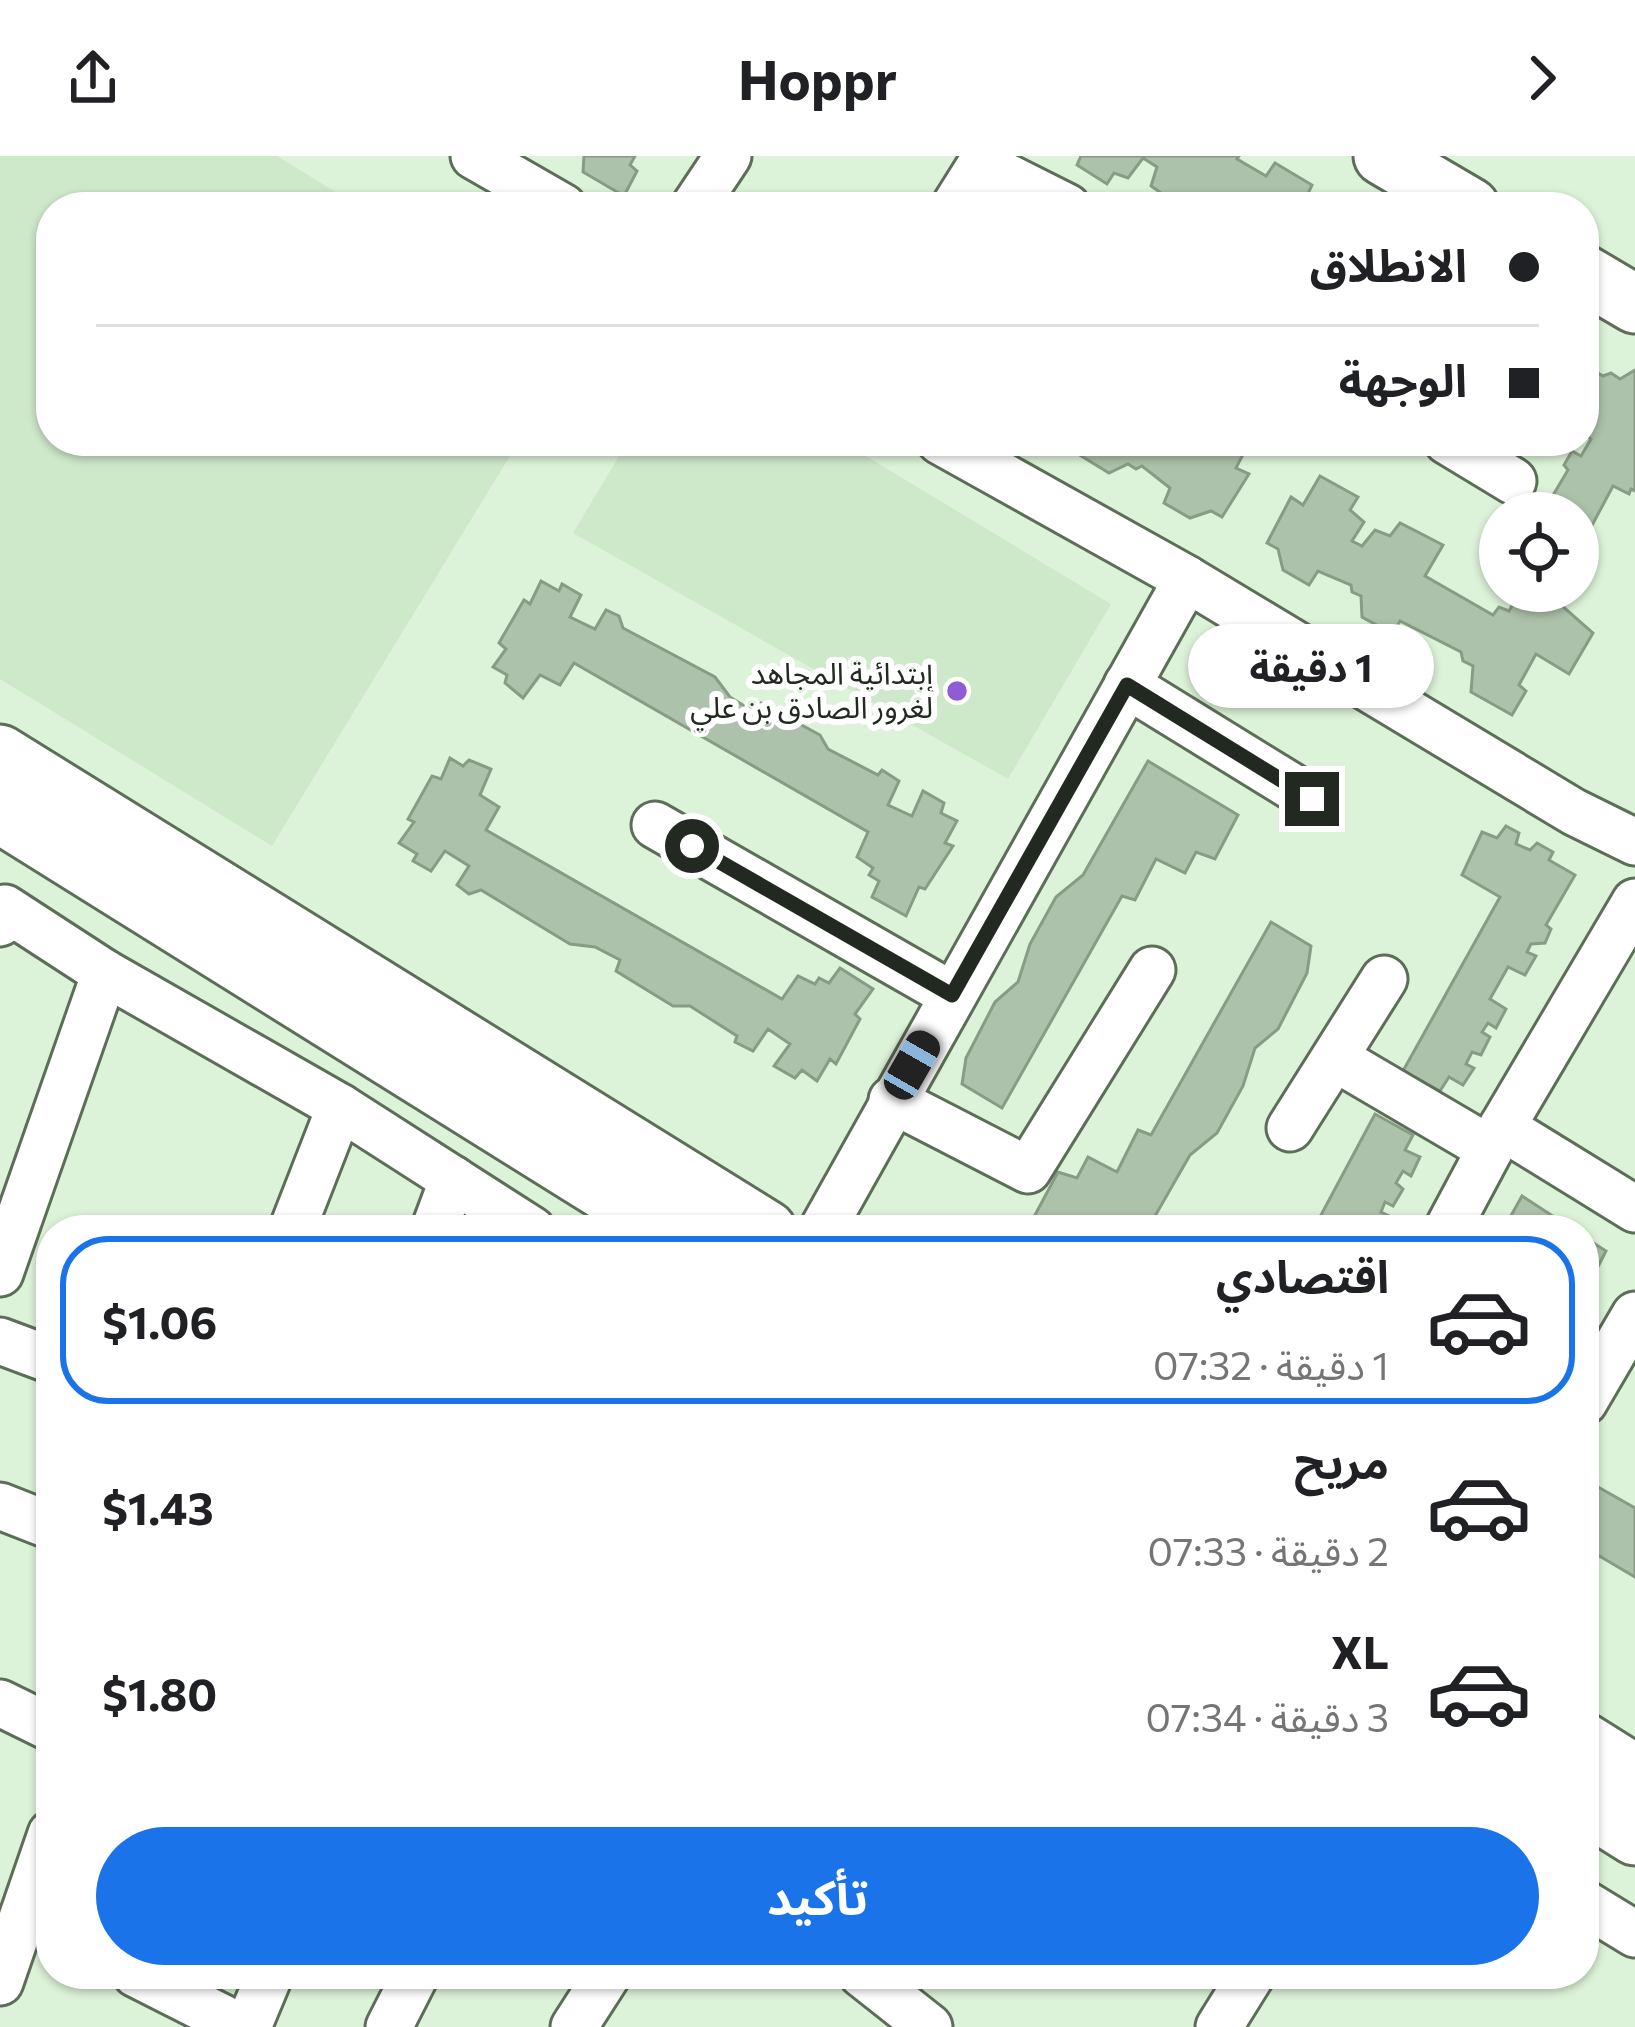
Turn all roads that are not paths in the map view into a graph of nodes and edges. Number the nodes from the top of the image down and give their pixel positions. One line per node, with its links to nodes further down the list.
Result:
1 (474, 156): 4 (street)
2 (728, 156): 5 (street)
3 (1383, 156): 8 (street)
4 (537, 192)
5 (704, 192)
6 (963, 192): 7 (street)
7 (1037, 192)
8 (1444, 192)
9 (1599, 283): 10 (street)
10 (1635, 304)
11 (967, 456): 14 (street)
12 (1472, 456): 13 (street)
13 (1513, 481)
14 (1187, 579): 15 (street); 20 (street)
15 (1127, 685): 17 (street); 26 (street)
16 (0, 754): 38 (street)
17 (1312, 799)
18 (0, 814): 37 (street)
19 (655, 825): 26 (street)
20 (1632, 832)
21 (1635, 902): 31 (street)
22 (2, 912): 24 (street)
23 (1152, 970): 28 (street)
24 (105, 973): 29 (street); 41 (street)
25 (1384, 979): 27 (street)
26 (952, 995): 28 (street)
27 (1335, 1058): 30 (street); 31 (street)
28 (892, 1100): 39 (street)
29 (340, 1107): 32 (street); 34 (street)
30 (1290, 1128)
31 (1496, 1138): 33 (street); 40 (street)
32 (453, 1179): 35 (street); 36 (street)
33 (1635, 1209)
34 (298, 1215)
35 (440, 1215)
36 (509, 1215)
37 (643, 1215)
38 (743, 1215)
39 (830, 1215)
40 (1455, 1215)
41 (0, 1273)
42 (1635, 1315): 45 (street)
43 (0, 1341): 44 (street)
44 (36, 1354)
45 (1599, 1376)
46 (0, 1506): 47 (street)
47 (36, 1520)
48 (0, 1703): 49 (street)
49 (36, 1721)
50 (1599, 1751): 51 (street)
51 (1635, 1774)
52 (1599, 1813): 53 (street)
53 (1635, 1836)
54 (36, 1881): 56 (street)
55 (1599, 1912): 57 (street)
56 (24, 1918): 58 (street)
57 (1635, 1934)
58 (0, 1982)
59 (167, 1989): 65 (street)
60 (263, 1989): 65 (street)
61 (408, 1989): 66 (street)
62 (598, 1989): 67 (street)
63 (881, 1989): 68 (street)
64 (1243, 1989): 69 (street)
65 (244, 2027)
66 (388, 2027)
67 (574, 2027)
68 (929, 2027)
69 (1219, 2027)

